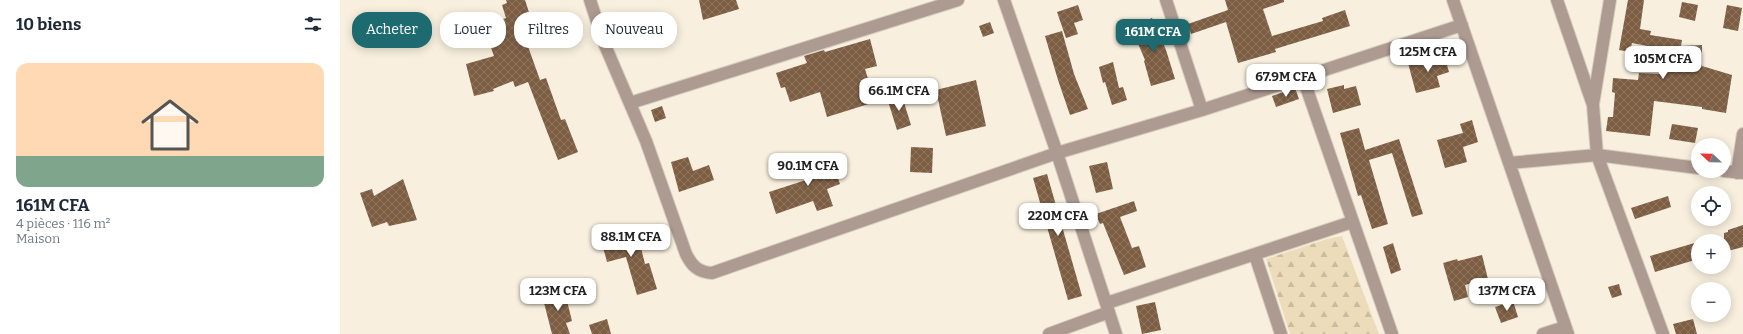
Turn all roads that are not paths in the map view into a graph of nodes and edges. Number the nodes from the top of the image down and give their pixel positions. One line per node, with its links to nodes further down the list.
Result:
1 (590, 0): 10 (street)
2 (958, 0): 10 (street)
3 (1004, 0): 14 (street)
4 (1166, 0): 12 (street)
5 (1454, 0): 8 (street)
6 (1557, 0): 11 (street)
7 (1610, 0): 11 (street)
8 (1462, 25): 9 (street); 16 (street)
9 (1303, 78): 12 (street); 19 (street)
10 (630, 103): 14 (street)
11 (1593, 105): 15 (street)
12 (1202, 110): 14 (street)
13 (1743, 134): 18 (street)
14 (1057, 153): 21 (street)
15 (1597, 155): 16 (street); 17 (street); 28 (street)
16 (1509, 163): 22 (street)
17 (1691, 167)
18 (1740, 173)
19 (1352, 222): 20 (street); 26 (street)
20 (1256, 255): 21 (street); 25 (street)
21 (1108, 308): 23 (street); 24 (street)
22 (1567, 331): 27 (street)
23 (1049, 334)
24 (1116, 334)
25 (1281, 334)
26 (1392, 334)
27 (1543, 334)
28 (1663, 334)

